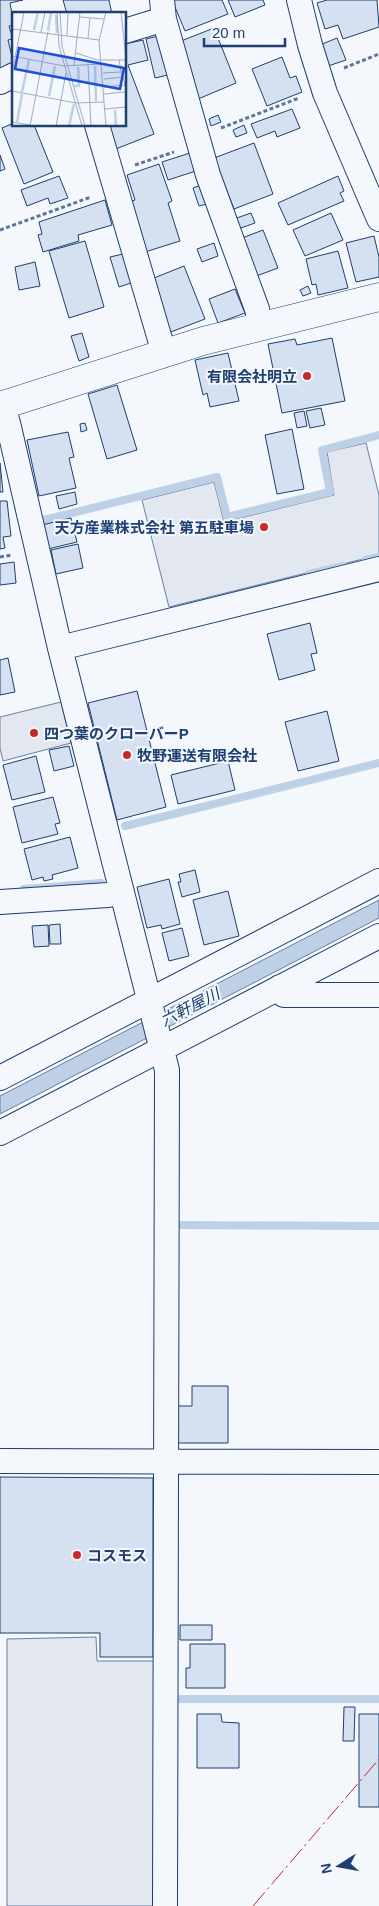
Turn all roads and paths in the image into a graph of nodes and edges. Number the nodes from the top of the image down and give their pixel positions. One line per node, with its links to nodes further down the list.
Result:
1 (299, 0): 7 (street)
2 (163, 10): 3 (street); 9 (street)
3 (126, 30)
4 (379, 54): 7 (path)
5 (12, 76): 6 (street)
6 (0, 82)
7 (322, 83): 9 (path); 11 (street)
8 (97, 126): 10 (street)
9 (198, 140): 10 (path); 14 (street)
10 (113, 181): 12 (path); 15 (street)
11 (379, 219)
12 (0, 230)
13 (379, 297): 14 (street)
14 (261, 327): 15 (street)
15 (164, 353): 16 (street)
16 (1, 406): 18 (street)
17 (379, 569): 18 (street)
18 (60, 648): 20 (street)
19 (379, 881): 25 (street)
20 (122, 892): 21 (street); 25 (street)
21 (0, 902)
22 (379, 936): 23 (street)
23 (280, 987): 24 (street); 26 (street)
24 (379, 995)
25 (150, 1003): 26 (street); 27 (street)
26 (161, 1046): 28 (street); 30 (street)
27 (0, 1078)
28 (0, 1133)
29 (0, 1460): 30 (street)
30 (166, 1461): 31 (street); 32 (street)
31 (379, 1462)
32 (165, 1906)

